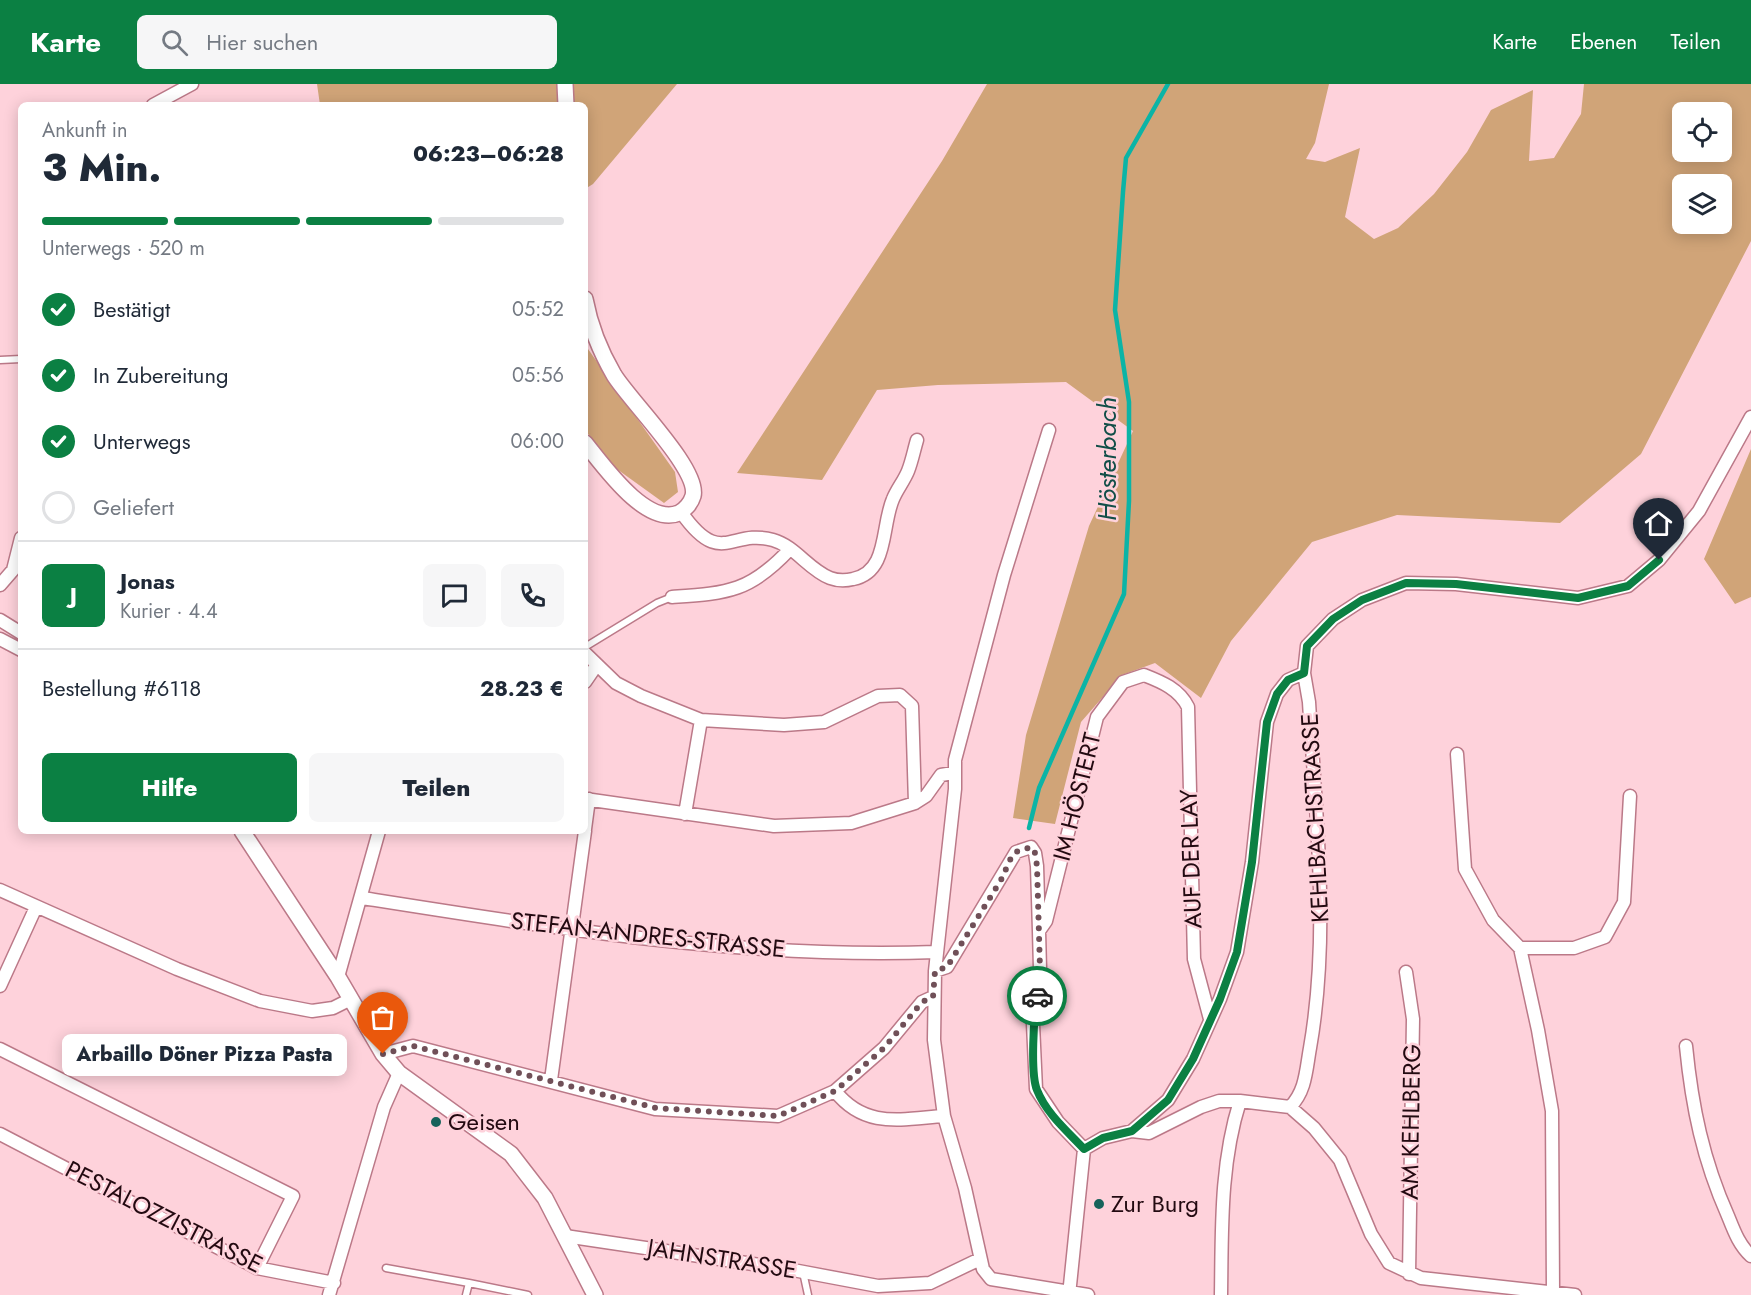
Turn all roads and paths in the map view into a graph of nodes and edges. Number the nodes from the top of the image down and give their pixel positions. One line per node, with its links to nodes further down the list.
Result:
1 (192, 84): 3 (street)
2 (565, 84): 4 (street)
3 (159, 102)
4 (566, 102)
5 (588, 308): 12 (street)
6 (18, 359): 7 (lane)
7 (0, 360)
8 (1751, 417): 24 (street, KEHLBACHSTRASSE)
9 (1049, 430): 29 (street)
10 (917, 440): 13 (street)
11 (588, 447): 12 (street)
12 (681, 512): 13 (street)
13 (789, 549): 16 (street)
14 (18, 552): 15 (street)
15 (0, 585)
16 (672, 597): 20 (lane)
17 (0, 620): 18 (street)
18 (18, 631)
19 (0, 639): 21 (street)
20 (588, 645)
21 (18, 648)
22 (588, 657): 23 (street)
23 (596, 666): 25 (street); 27 (street)
24 (1304, 673): 50 (street); 58 (street, KEHLBACHSTRASSE)
25 (588, 678)
26 (1184, 698): 41 (street, IM HÖSTERT); 50 (street, AUF DER LAY)
27 (701, 720): 32 (street); 33 (street)
28 (1457, 754): 42 (street)
29 (953, 773): 32 (street); 43 (street)
30 (1630, 796): 42 (street)
31 (588, 799): 33 (street)
32 (915, 803): 33 (street)
33 (685, 813)
34 (244, 834): 46 (street)
35 (378, 834): 38 (street)
36 (584, 834): 40 (street)
37 (0, 890): 39 (street)
38 (362, 898): 40 (street, STEFAN-ANDRES-STRASSE); 46 (street)
39 (36, 907): 47 (street); 49 (street)
40 (572, 931): 43 (street, STEFAN-ANDRES-STRASSE); 55 (street)
41 (1039, 931): 44 (street); 62 (street, IM HÖSTERT)
42 (1520, 948): 72 (street)
43 (936, 952): 44 (street)
44 (935, 971): 48 (street)
45 (1406, 972): 69 (street, AM KEHLBERG)
46 (338, 978): 49 (street)
47 (0, 986)
48 (933, 997): 56 (street); 59 (street)
49 (351, 999): 53 (street)
50 (1210, 1019): 60 (street)
51 (1686, 1046): 64 (street)
52 (0, 1049): 66 (street)
53 (383, 1054): 54 (street); 55 (street)
54 (399, 1073): 63 (street); 71 (street)
55 (551, 1080): 56 (street)
56 (835, 1091): 59 (street)
57 (1240, 1101): 58 (street); 60 (street); 79 (street)
58 (1290, 1107): 69 (street)
59 (944, 1116): 65 (street)
60 (1132, 1131): 62 (street)
61 (0, 1134): 66 (street, PESTALOZZISTRASSE)
62 (1084, 1149): 74 (street)
63 (565, 1236): 68 (street, JAHNSTRASSE); 73 (street)
64 (1751, 1256)
65 (980, 1259): 68 (street, JAHNSTRASSE); 74 (street)
66 (257, 1268): 71 (street, PESTALOZZISTRASSE)
67 (386, 1268): 70 (lane)
68 (803, 1272): 77 (lane)
69 (1409, 1274): 72 (street)
70 (469, 1283): 75 (lane); 76 (lane)
71 (331, 1289)
72 (1553, 1292): 80 (street)
73 (590, 1293)
74 (1069, 1293): 78 (street)
75 (466, 1295)
76 (528, 1295)
77 (808, 1295)
78 (1088, 1295)
79 (1221, 1295)
80 (1575, 1295)

